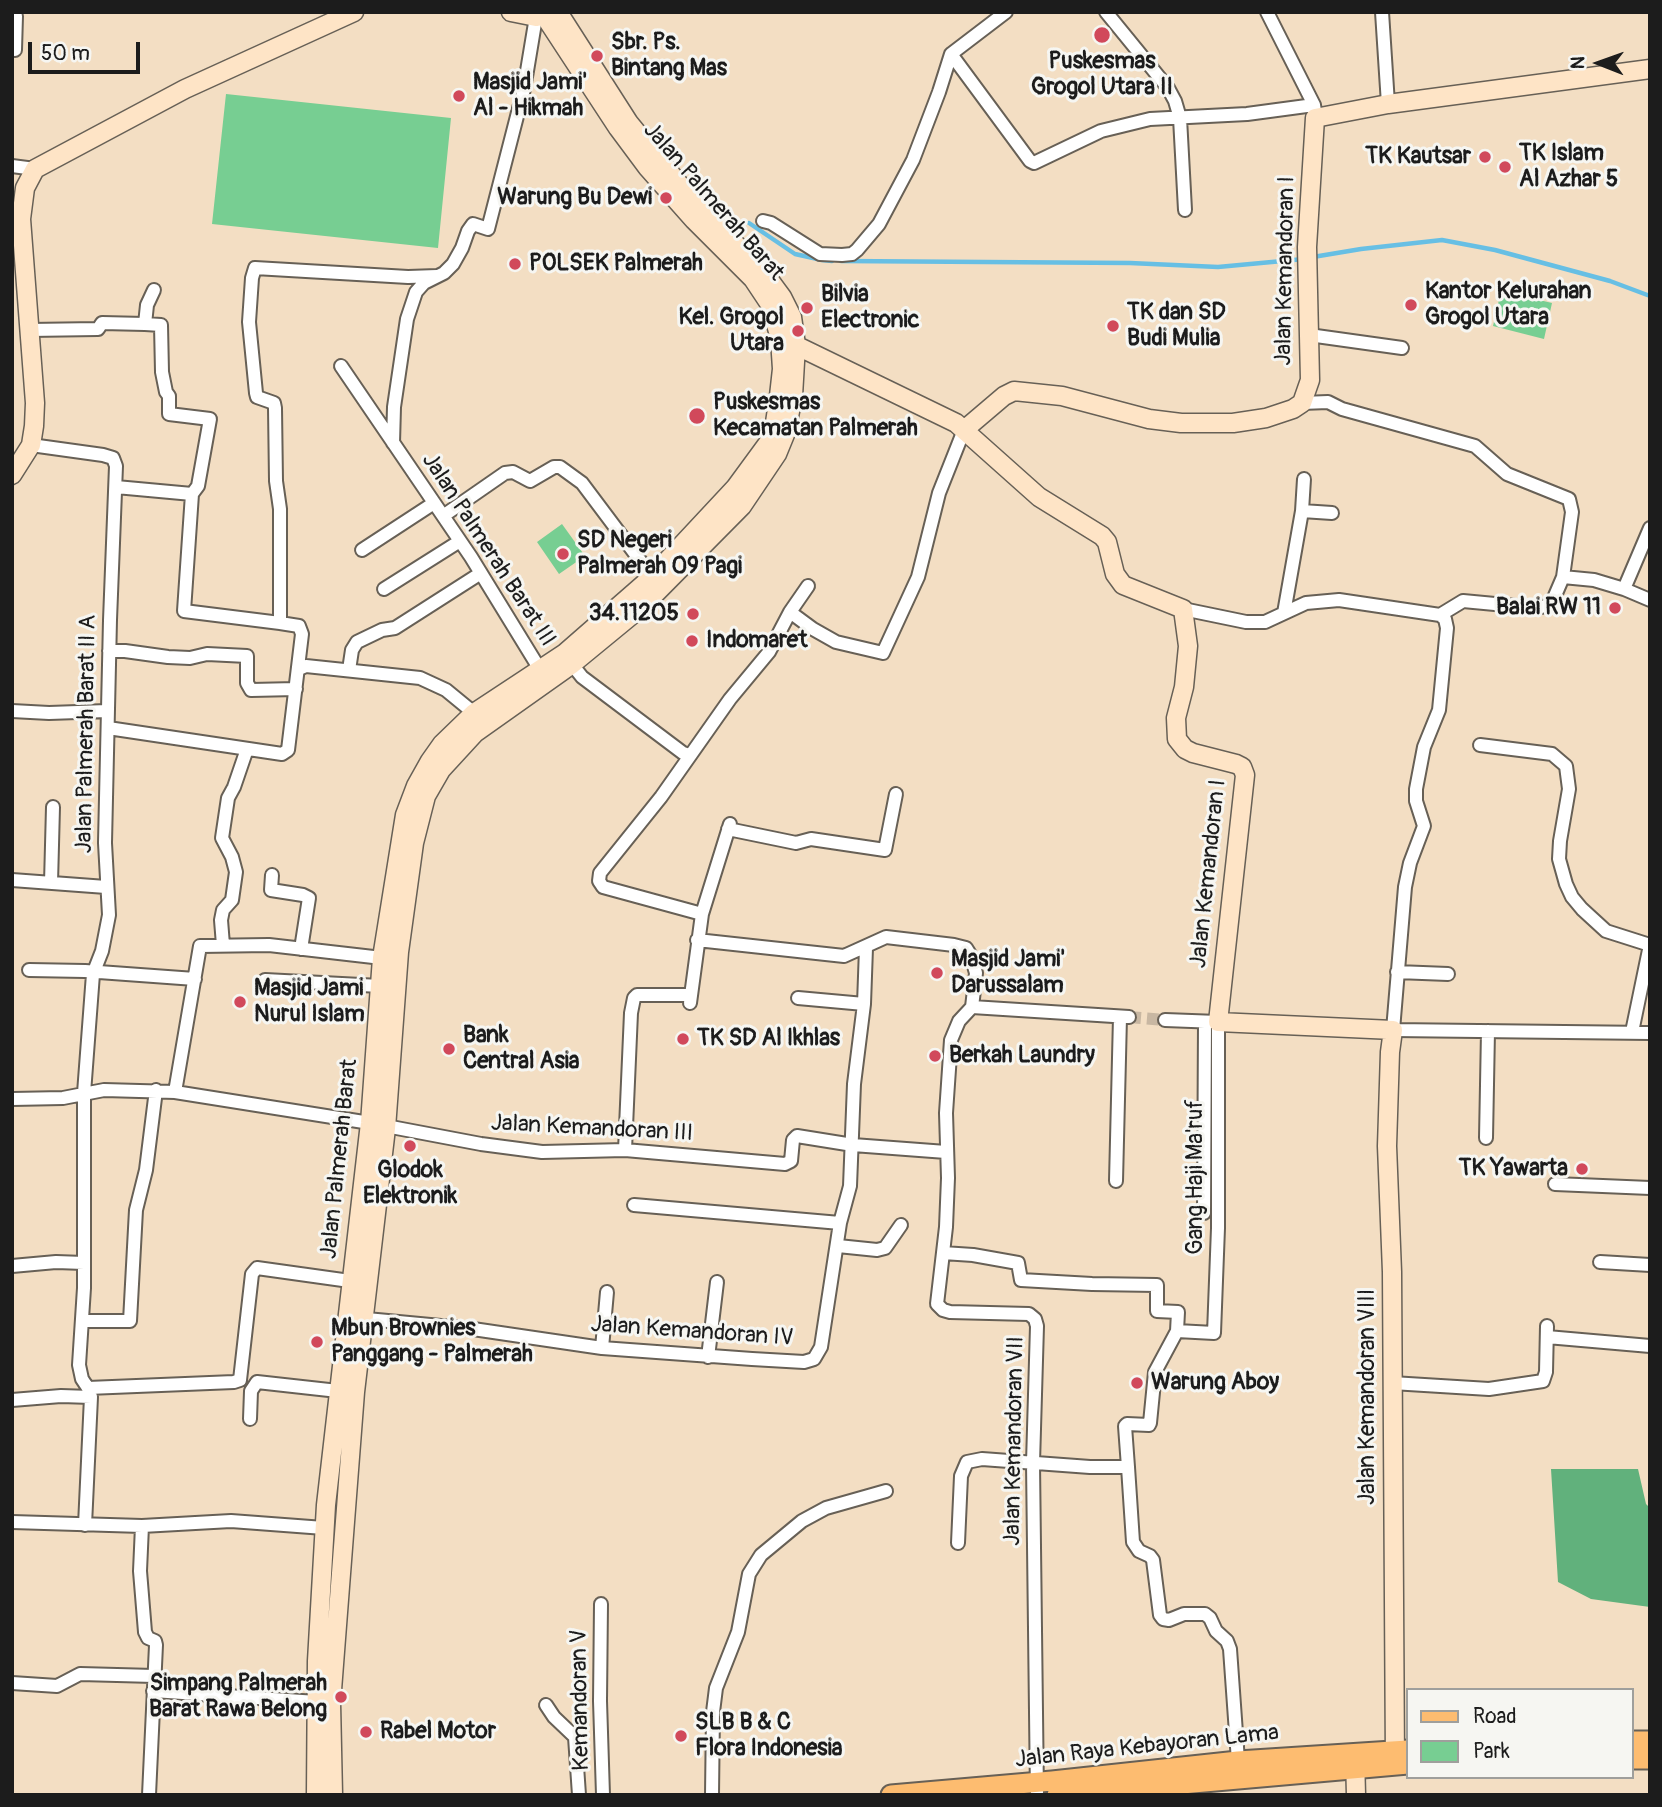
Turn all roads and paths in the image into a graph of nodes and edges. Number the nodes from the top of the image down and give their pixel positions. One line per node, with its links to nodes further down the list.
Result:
1 (354, 12): 16 (street)
2 (510, 12): 7 (street)
3 (1006, 12): 10 (street)
4 (1106, 12): 14 (street)
5 (1267, 12): 13 (street)
6 (1382, 12): 12 (street)
7 (546, 14): 19 (street, Jalan Palmerah Barat III); 24 (street, Jalan Palmerah Barat)
8 (17, 16): 9 (street)
9 (15, 50)
10 (951, 54): 14 (street); 18 (street)
11 (1650, 69): 12 (street)
12 (1388, 104): 13 (street)
13 (1315, 111): 14 (street); 23 (street, Jalan Kemandoran I)
14 (1180, 118): 17 (street)
15 (12, 166): 16 (street)
16 (35, 169): 22 (street)
17 (1185, 210)
18 (764, 221)
19 (437, 276): 29 (street, Jalan Palmerah Barat III); 53 (street)
20 (154, 290): 21 (street)
21 (145, 324): 22 (street); 34 (street)
22 (29, 330): 30 (street)
23 (1309, 335): 25 (street); 27 (street, Jalan Kemandoran I)
24 (788, 342): 28 (street); 44 (street, Jalan Palmerah Barat)
25 (1402, 348)
26 (341, 366): 29 (street, Jalan Palmerah Barat III)
27 (1302, 403): 28 (street); 43 (street)
28 (964, 430): 49 (street); 50 (street)
29 (393, 443): 35 (street, Jalan Palmerah Barat III)
30 (31, 445): 31 (street); 33 (street, Jalan Palmerah Barat II A)
31 (12, 475)
32 (1304, 480): 36 (street)
33 (116, 487): 34 (street); 54 (street, Jalan Palmerah Barat II A)
34 (192, 494): 53 (street)
35 (434, 503): 38 (street, Jalan Palmerah Barat III); 41 (street)
36 (1302, 510): 37 (street); 51 (street)
37 (1332, 513)
38 (443, 516): 40 (street, Jalan Palmerah Barat III); 44 (street)
39 (1650, 528): 47 (street)
40 (460, 541): 42 (street, Jalan Palmerah Barat III); 46 (street)
41 (362, 550)
42 (481, 573): 57 (street); 58 (street, Jalan Palmerah Barat III)
43 (1563, 577): 47 (street); 52 (street)
44 (657, 582): 55 (street, Jalan Palmerah Barat)
45 (808, 586): 50 (street)
46 (384, 589)
47 (1624, 589): 48 (street)
48 (1650, 600)
49 (1183, 609): 51 (street); 91 (street, Jalan Kemandoran I)
50 (790, 612): 66 (street)
51 (1284, 613): 52 (street)
52 (1440, 614): 81 (street, Jalan Kemandoran VIII)
53 (280, 623): 56 (street)
54 (109, 651): 59 (street); 61 (street, Jalan Palmerah Barat II A)
55 (568, 659): 58 (street, Jalan Palmerah Barat); 66 (street)
56 (299, 668): 57 (street); 59 (street)
57 (349, 670): 62 (street)
58 (543, 675): 62 (street, Jalan Palmerah Barat); 100 (street, Jalan Palmerah Barat)
59 (296, 689): 65 (street)
60 (12, 711): 61 (street)
61 (107, 712): 63 (street, Jalan Palmerah Barat II A)
62 (474, 713): 79 (street, Jalan Palmerah Barat)
63 (108, 728): 65 (street); 72 (street, Jalan Palmerah Barat II A)
64 (1480, 745): 75 (street)
65 (247, 749): 76 (street)
66 (689, 755): 73 (street)
67 (896, 794): 73 (street)
68 (52, 807): 71 (street)
69 (272, 875): 78 (street)
70 (12, 880): 71 (street)
71 (51, 883): 72 (street)
72 (106, 887): 82 (street, Jalan Palmerah Barat II A)
73 (702, 914): 74 (street)
74 (697, 940): 77 (street); 103 (street)
75 (1650, 945): 94 (street)
76 (223, 946): 78 (street); 84 (street)
77 (866, 948): 88 (street, Jalan Kemandoran IV); 89 (street)
78 (301, 949): 79 (street)
79 (382, 958): 86 (street, Jalan Palmerah Barat)
80 (29, 970): 82 (street)
81 (1397, 972): 83 (street); 92 (street, Jalan Kemandoran VIII)
82 (93, 974): 84 (street); 98 (street, Jalan Palmerah Barat II A)
83 (1448, 974)
84 (195, 979): 97 (street)
85 (265, 980): 86 (street)
86 (380, 986): 100 (street, Jalan Palmerah Barat)
87 (798, 998): 88 (street)
88 (864, 1004): 102 (street, Jalan Kemandoran IV)
89 (972, 1007): 104 (street, Jalan Kemandoran VII); 105 (street)
90 (1165, 1020): 91 (street)
91 (1212, 1022): 92 (street); 109 (street); 123 (street, Gang Haji Ma'ruf)
92 (1393, 1030): 93 (street); 127 (street, Jalan Kemandoran VIII)
93 (1488, 1031): 94 (street); 101 (street)
94 (1632, 1032): 95 (street)
95 (1650, 1033)
96 (156, 1090): 97 (street, Jalan Kemandoran III); 98 (street, Jalan Kemandoran III); 122 (street)
97 (175, 1092): 100 (street, Jalan Kemandoran III)
98 (84, 1093): 99 (street, Jalan Kemandoran III); 115 (street, Jalan Palmerah Barat II A)
99 (12, 1099)
100 (378, 1126): 103 (street, Jalan Kemandoran III); 118 (street, Jalan Palmerah Barat)
101 (1486, 1138)
102 (853, 1145): 103 (street, Jalan Kemandoran III); 104 (street); 110 (street, Jalan Kemandoran IV)
103 (625, 1150)
104 (946, 1152): 113 (street, Jalan Kemandoran VII)
105 (1116, 1181)
106 (1556, 1184): 107 (street)
107 (1650, 1188)
108 (634, 1205): 110 (street)
109 (1204, 1213)
110 (840, 1223): 112 (street, Jalan Kemandoran IV)
111 (901, 1225): 112 (street)
112 (838, 1246): 126 (street, Jalan Kemandoran IV)
113 (943, 1253): 123 (street); 132 (street, Jalan Kemandoran VII)
114 (1600, 1262): 116 (street)
115 (84, 1263): 117 (street); 122 (street, Jalan Palmerah Barat II A)
116 (1650, 1265)
117 (12, 1266)
118 (359, 1282): 121 (street, Jalan Palmerah Barat); 129 (street)
119 (717, 1282): 126 (street)
120 (607, 1292): 125 (street)
121 (355, 1318): 125 (street, Jalan Kemandoran IV); 128 (street, Jalan Palmerah Barat); 152 (street, Jalan Palmerah Barat)
122 (82, 1321): 129 (street, Jalan Palmerah Barat II A)
123 (1177, 1331): 133 (street)
124 (1650, 1346): 127 (street)
125 (601, 1348): 126 (street, Jalan Kemandoran IV)
126 (708, 1357)
127 (1392, 1383): 146 (street, Jalan Kemandoran VIII)
128 (338, 1391): 131 (street); 138 (street, Jalan Palmerah Barat)
129 (90, 1392): 130 (street); 136 (street, Jalan Palmerah Barat II A)
130 (12, 1400)
131 (250, 1419)
132 (1033, 1463): 133 (street); 139 (street); 149 (street, Jalan Kemandoran VII)
133 (1128, 1467): 148 (street)
134 (886, 1491): 155 (street)
135 (12, 1522): 136 (street)
136 (85, 1525): 137 (street)
137 (142, 1526): 138 (street); 141 (street)
138 (324, 1528): 144 (street, Jalan Palmerah Barat)
139 (958, 1543)
140 (601, 1604): 154 (street, Kemandoran V)
141 (154, 1676): 142 (street); 143 (street)
142 (12, 1683)
143 (153, 1692): 144 (street); 150 (street)
144 (317, 1702): 151 (street, Jalan Palmerah Barat)
145 (546, 1705): 153 (street)
146 (1401, 1757): 147 (main road, Jalan Raya Kebayoran Lama)
147 (1355, 1760): 148 (main road, Jalan Raya Kebayoran Lama); 157 (street)
148 (1226, 1768): 149 (main road, Jalan Raya Kebayoran Lama)
149 (1047, 1790): 156 (main road, Jalan Raya Kebayoran Lama)
150 (149, 1795)
151 (316, 1795)
152 (333, 1795)
153 (579, 1795)
154 (603, 1795)
155 (712, 1795)
156 (891, 1795)
157 (1356, 1795)

